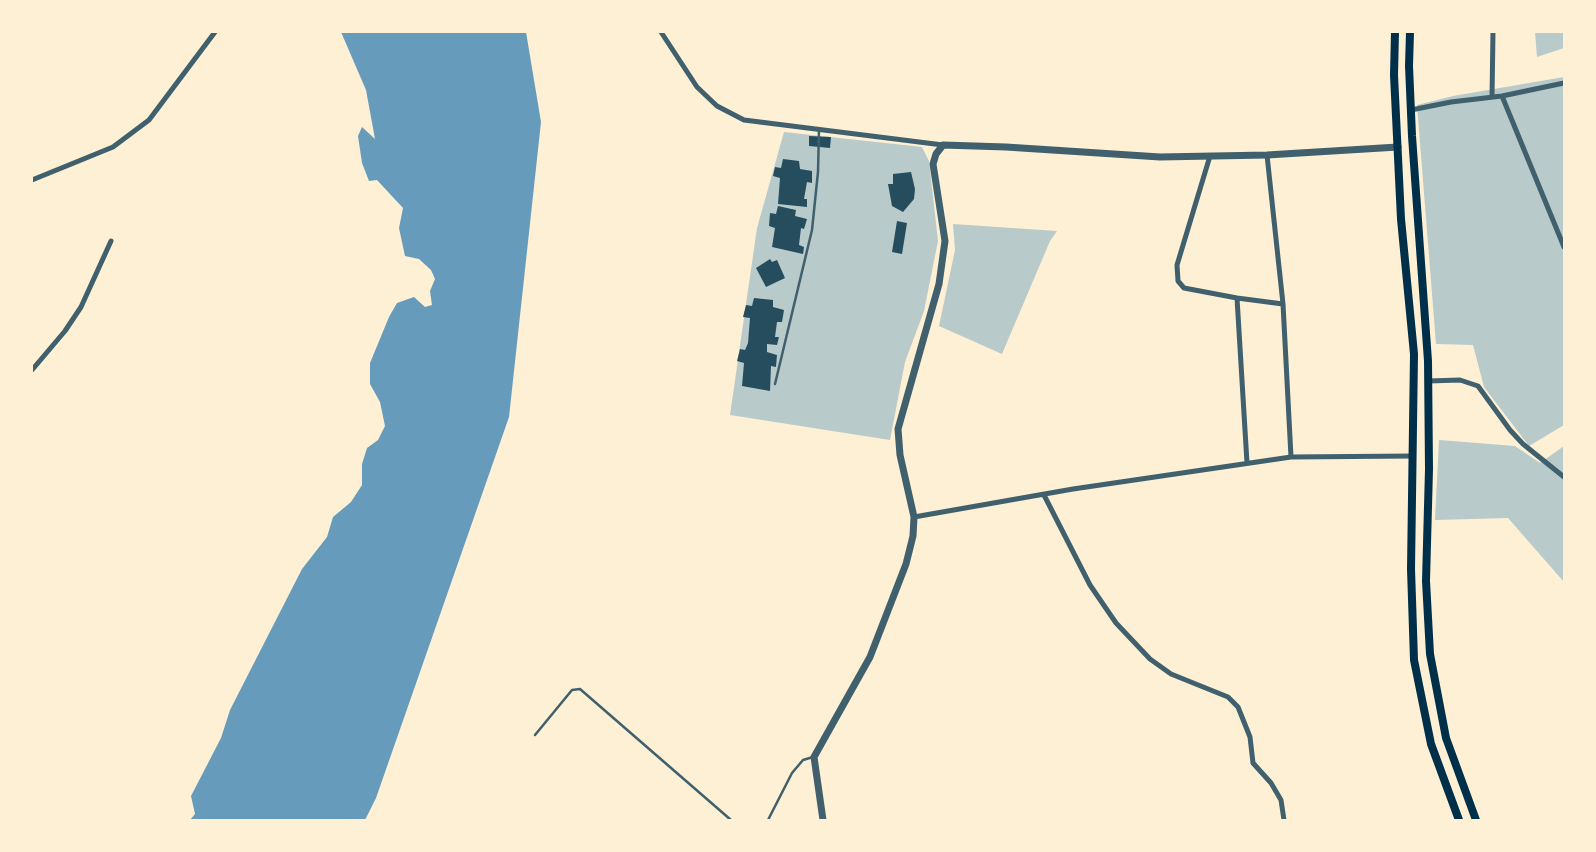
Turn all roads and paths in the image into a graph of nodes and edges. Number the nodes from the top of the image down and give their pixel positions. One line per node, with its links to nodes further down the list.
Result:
1 (215, 32): 15 (street)
2 (661, 32): 10 (street)
3 (1395, 32): 12 (main road)
4 (1410, 32): 9 (main road)
5 (1493, 32): 8 (street)
6 (1564, 83): 7 (street)
7 (1502, 96): 8 (street); 17 (street)
8 (1492, 97): 9 (street)
9 (1411, 110): 21 (main road)
10 (819, 130): 11 (street); 22 (lane)
11 (943, 145): 14 (street); 28 (street)
12 (1398, 147): 13 (street); 23 (main road)
13 (1267, 155): 14 (street); 19 (street)
14 (1210, 156): 18 (street)
15 (32, 180)
16 (111, 242): 20 (street)
17 (1564, 247)
18 (1237, 299): 19 (street); 25 (street)
19 (1283, 304): 24 (street)
20 (32, 370)
21 (1428, 381): 26 (street); 36 (main road)
22 (775, 384)
23 (1413, 456): 24 (street); 35 (main road)
24 (1292, 457): 25 (street)
25 (1247, 463): 27 (street)
26 (1564, 477)
27 (1044, 495): 28 (street); 34 (street)
28 (914, 517): 30 (street)
29 (534, 735): 31 (lane)
30 (814, 757): 32 (lane); 33 (street)
31 (732, 821)
32 (768, 821)
33 (823, 821)
34 (1284, 821)
35 (1459, 821)
36 (1476, 821)

